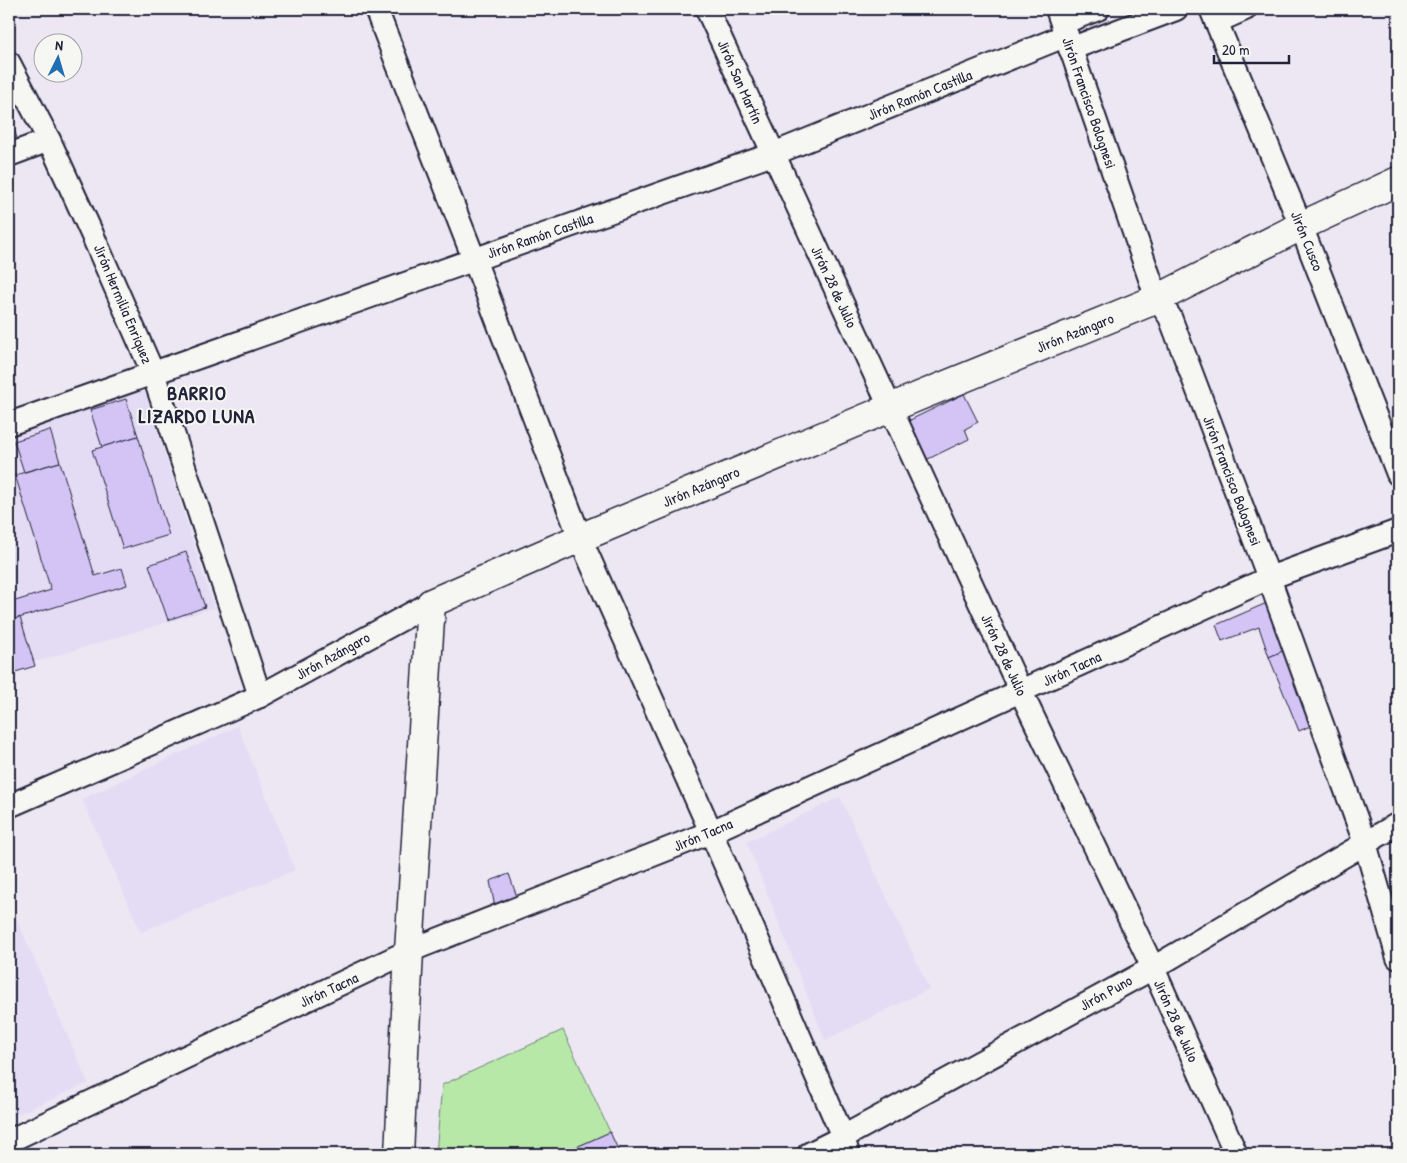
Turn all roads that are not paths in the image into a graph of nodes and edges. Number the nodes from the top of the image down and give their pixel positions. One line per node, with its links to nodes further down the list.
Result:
1 (376, 9): 14 (street)
2 (707, 9): 10 (street, Jirón San Martín)
3 (1098, 9): 7 (street)
4 (1176, 9): 7 (street)
5 (1245, 9): 6 (street)
6 (1213, 15): 13 (street, Jirón Cusco)
7 (1064, 29): 10 (street, Jirón Ramón Castilla); 15 (street, Jirón Francisco Bolognesi)
8 (9, 64): 9 (street, Jirón Hermilia Enriquez)
9 (49, 140): 11 (street); 16 (street, Jirón Hermilia Enriquez)
10 (773, 154): 14 (street, Jirón Ramón Castilla); 17 (street, Jirón 28 de Julio)
11 (9, 155)
12 (1398, 181): 13 (street, Jirón Azángaro)
13 (1301, 226): 15 (street, Jirón Azángaro); 19 (street, Jirón Cusco)
14 (474, 260): 16 (street, Jirón Ramón Castilla); 21 (street)
15 (1157, 299): 17 (street, Jirón Azángaro); 22 (street, Jirón Francisco Bolognesi)
16 (153, 373): 18 (street, Jirón Ramón Castilla); 25 (street, Jirón Hermilia Enriquez)
17 (890, 408): 21 (street, Jirón Azángaro); 24 (street, Jirón 28 de Julio)
18 (9, 424)
19 (1398, 474)
20 (1398, 531): 22 (street, Jirón Tacna)
21 (580, 538): 23 (street, Jirón Azángaro); 28 (street)
22 (1268, 578): 24 (street, Jirón Tacna); 29 (street, Jirón Francisco Bolognesi)
23 (431, 603): 25 (street, Jirón Azángaro); 30 (street)
24 (1021, 692): 28 (street, Jirón Tacna); 32 (street, Jirón 28 de Julio)
25 (260, 696): 26 (street, Jirón Azángaro)
26 (9, 806)
27 (1398, 824): 29 (street, Jirón Puno)
28 (711, 832): 30 (street, Jirón Tacna); 34 (street)
29 (1365, 843): 31 (street, Jirón Francisco Bolognesi); 32 (street, Jirón Puno)
30 (409, 952): 33 (street, Jirón Tacna); 35 (street)
31 (1398, 958)
32 (1153, 968): 34 (street, Jirón Puno); 37 (street, Jirón 28 de Julio)
33 (9, 1141)
34 (846, 1146): 36 (street, Jirón Puno)
35 (399, 1154)
36 (809, 1154)
37 (1236, 1154)

